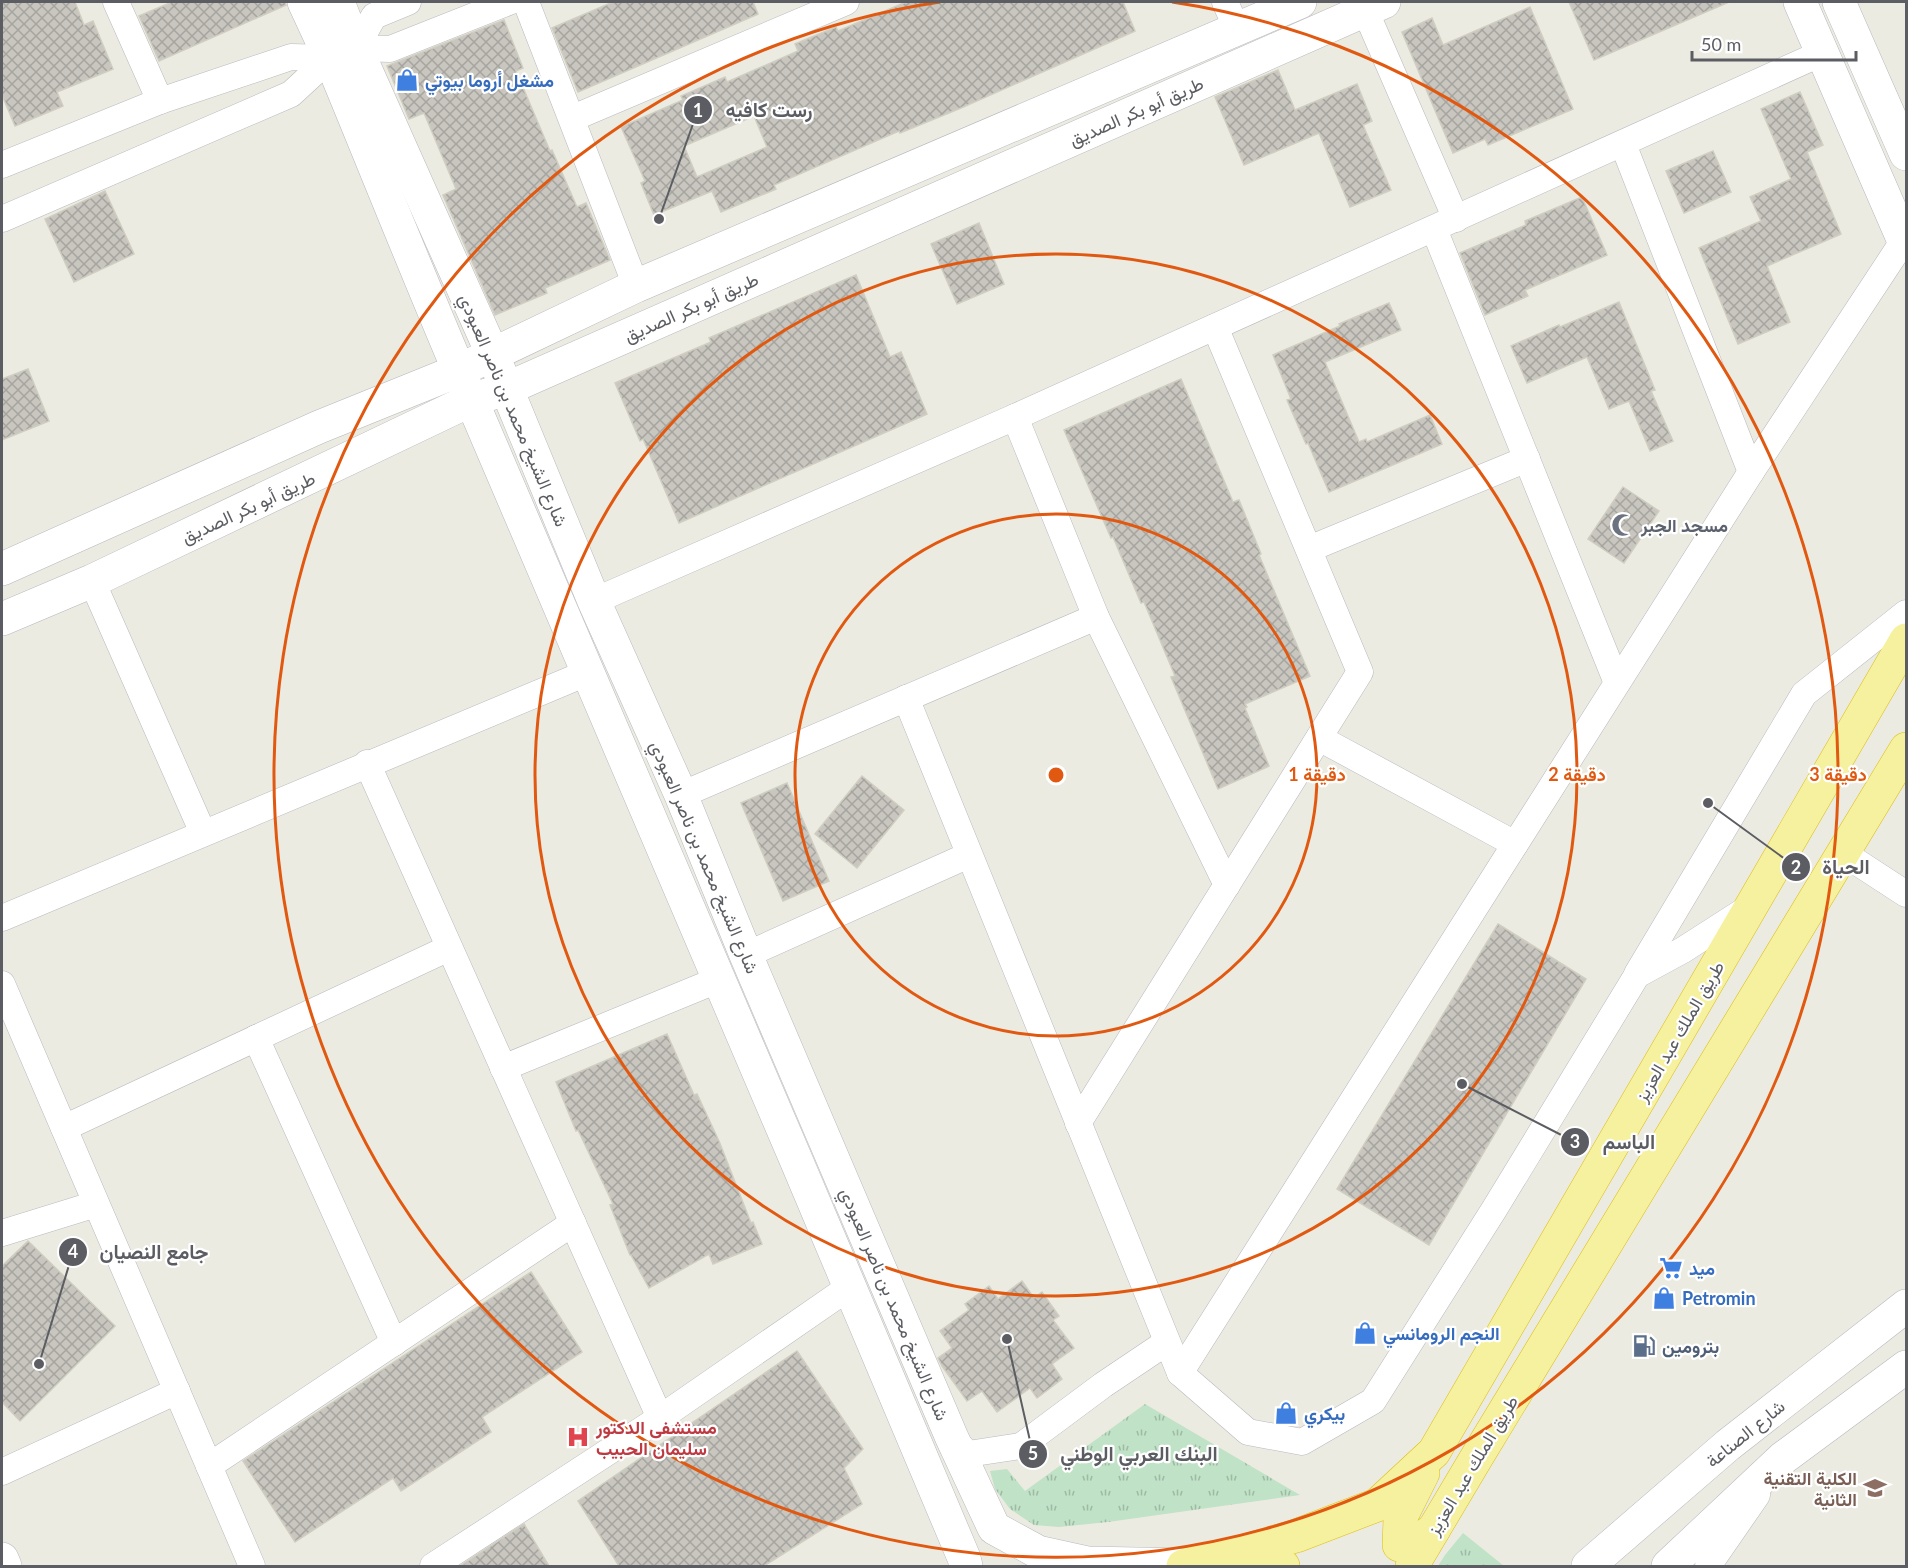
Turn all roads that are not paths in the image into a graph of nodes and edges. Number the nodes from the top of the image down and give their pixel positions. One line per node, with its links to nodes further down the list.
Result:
1 (116, 2): 15 (street)
2 (304, 2): 13 (street, شارع الشيخ محمد بن ناصر العبودي)
3 (338, 2): 13 (street, شارع الشيخ محمد بن ناصر العبودي)
4 (408, 2): 13 (street)
5 (509, 2): 13 (street)
6 (526, 2): 16 (street)
7 (846, 2): 16 (street)
8 (1300, 2): 12 (street, طريق أبو بكر الصديق)
9 (1800, 2): 14 (street)
10 (1839, 2): 18 (street)
11 (1374, 6): 21 (street); 27 (street, طريق أبو بكر الصديق)
12 (1231, 15): 23 (street, طريق أبو بكر الصديق)
13 (343, 53): 15 (street); 20 (street); 25 (street, شارع الشيخ محمد بن ناصر العبودي); 26 (street, شارع الشيخ محمد بن ناصر العبودي)
14 (1822, 53): 17 (street); 22 (street)
15 (160, 101): 19 (street)
16 (573, 118): 23 (street)
17 (1623, 144): 21 (street); 31 (street)
18 (1906, 154)
19 (3, 161)
20 (2, 219)
21 (1445, 224): 24 (street); 30 (street)
22 (1905, 243): 31 (street)
23 (636, 286): 25 (street, طريق أبو بكر الصديق)
24 (1215, 327): 29 (street); 32 (street)
25 (492, 353): 26 (street, طريق أبو بكر الصديق); 27 (street, شارع الشيخ محمد بن ناصر العبودي)
26 (459, 370): 28 (street, شارع الشيخ محمد بن ناصر العبودي); 33 (street, طريق أبو بكر الصديق)
27 (506, 389): 28 (street, طريق أبو بكر الصديق); 35 (street, شارع الشيخ محمد بن ناصر العبودي)
28 (471, 400): 34 (street, طريق أبو بكر الصديق); 40 (street, شارع الشيخ محمد بن ناصر العبودي)
29 (1015, 417): 35 (street); 37 (street)
30 (1527, 459): 32 (street); 41 (street)
31 (1751, 472): 41 (street)
32 (1309, 549): 43 (street)
33 (2, 569)
34 (92, 581): 38 (street, طريق أبو بكر الصديق); 47 (street)
35 (594, 601): 46 (street, شارع الشيخ محمد بن ناصر العبودي)
36 (1906, 613): 57 (street)
37 (1096, 617): 42 (street); 51 (street)
38 (2, 620)
39 (1906, 640): 53 (highway, طريق الملك عبد العزيز)
40 (589, 672): 45 (street); 58 (street, شارع الشيخ محمد بن ناصر العبودي)
41 (1617, 683): 48 (street)
42 (906, 698): 46 (street); 50 (street)
43 (1319, 738): 48 (street); 51 (street)
44 (1906, 749): 49 (highway, طريق الملك عبد العزيز)
45 (367, 764): 47 (street); 55 (street)
46 (681, 795): 56 (street, شارع الشيخ محمد بن ناصر العبودي)
47 (202, 833): 54 (street)
48 (1515, 844): 72 (street)
49 (1843, 853): 52 (street); 80 (highway, طريق الملك عبد العزيز)
50 (969, 855): 56 (street); 62 (street)
51 (1227, 885): 62 (street)
52 (1906, 894)
53 (1752, 905): 57 (street); 76 (highway, طريق الملك عبد العزيز)
54 (2, 918)
55 (449, 948): 60 (street); 61 (street)
56 (746, 955): 75 (street, شارع الشيخ محمد بن ناصر العبودي)
57 (1636, 975): 72 (street)
58 (720, 979): 61 (street); 67 (street, شارع الشيخ محمد بن ناصر العبودي)
59 (2, 984): 63 (street)
60 (256, 1038): 63 (street); 70 (street)
61 (503, 1068): 65 (street)
62 (1078, 1123): 69 (street)
63 (63, 1128): 64 (street)
64 (96, 1204): 66 (street); 73 (street)
65 (573, 1223): 70 (street); 74 (street)
66 (2, 1233)
67 (850, 1286): 74 (street); 83 (street, شارع الشيخ محمد بن ناصر العبودي)
68 (1906, 1306): 82 (street, شارع الصناعة)
69 (1167, 1342): 72 (street); 75 (street)
70 (394, 1343): 78 (street)
71 (1906, 1367): 77 (street)
72 (1180, 1373)
73 (177, 1390): 78 (street); 79 (street)
74 (660, 1418): 88 (street)
75 (952, 1438): 84 (street, شارع الشيخ محمد بن ناصر العبودي)
76 (1434, 1452): 80 (highway); 84 (highway, طريق الملك عبد العزيز)
77 (1783, 1458): 85 (street); 91 (street)
78 (209, 1466): 87 (street)
79 (2, 1472)
80 (1434, 1529): 90 (highway, طريق الملك عبد العزيز)
81 (2, 1559): 86 (street)
82 (1596, 1561)
83 (965, 1562)
84 (1194, 1564): 89 (highway)
85 (1669, 1565)
86 (5, 1566)
87 (252, 1566)
88 (433, 1566)
89 (1283, 1566)
90 (1412, 1566)
91 (1708, 1566)

